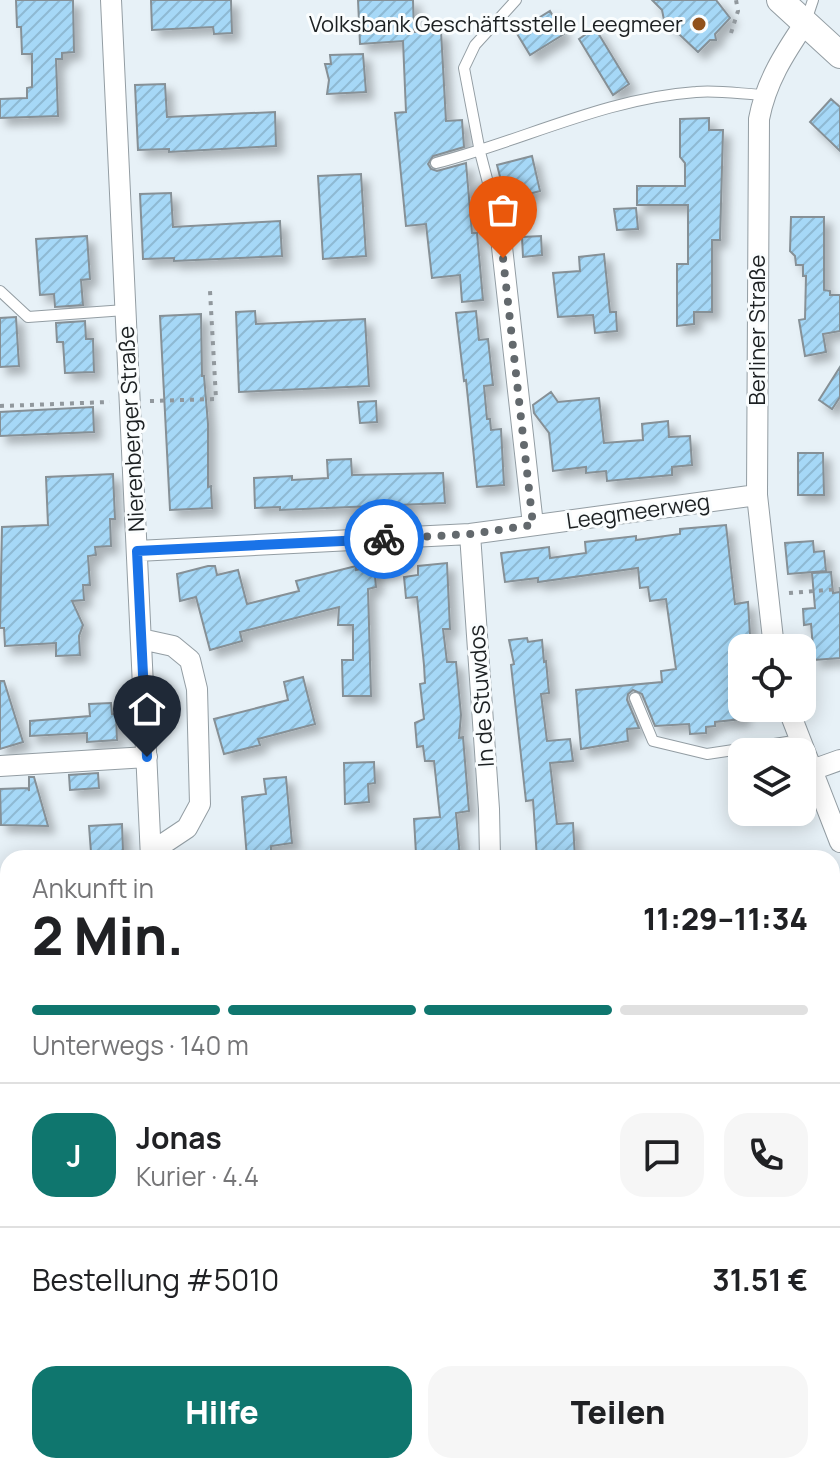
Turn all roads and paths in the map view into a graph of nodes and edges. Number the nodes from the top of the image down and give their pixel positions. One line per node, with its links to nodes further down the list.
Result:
1 (111, 0): 14 (street, Nierenberger Straße)
2 (516, 0): 9 (lane)
3 (736, 0): 6 (path)
4 (780, 0): 5 (street)
5 (809, 12): 7 (street); 8 (street, Berliner Straße)
6 (731, 33)
7 (840, 55)
8 (763, 95): 9 (lane); 17 (street, Berliner Straße)
9 (480, 152): 10 (lane); 11 (lane)
10 (436, 163)
11 (500, 229): 18 (street)
12 (0, 291): 14 (lane)
13 (210, 291): 15 (path)
14 (125, 310): 15 (street, Nierenberger Straße)
15 (130, 401): 16 (path); 20 (street, Nierenberger Straße)
16 (0, 406)
17 (757, 495): 18 (street, Leegmeerweg); 22 (street, Berliner Straße)
18 (533, 525): 19 (street, Leegmeerweg)
19 (470, 534): 20 (street, Leegmeerweg); 35 (street, In de Stuwdos)
20 (137, 551): 24 (street, Nierenberger Straße)
21 (840, 589): 22 (path)
22 (766, 595): 23 (street, Berliner Straße)
23 (772, 634)
24 (141, 639): 27 (street, Nierenberger Straße); 34 (street)
25 (635, 698): 26 (lane)
26 (728, 751)
27 (147, 757): 29 (street); 33 (street, Nierenberger Straße)
28 (840, 760): 30 (street)
29 (0, 766)
30 (816, 769)
31 (816, 780): 32 (street)
32 (840, 842)
33 (151, 850)
34 (158, 850)
35 (490, 850)

